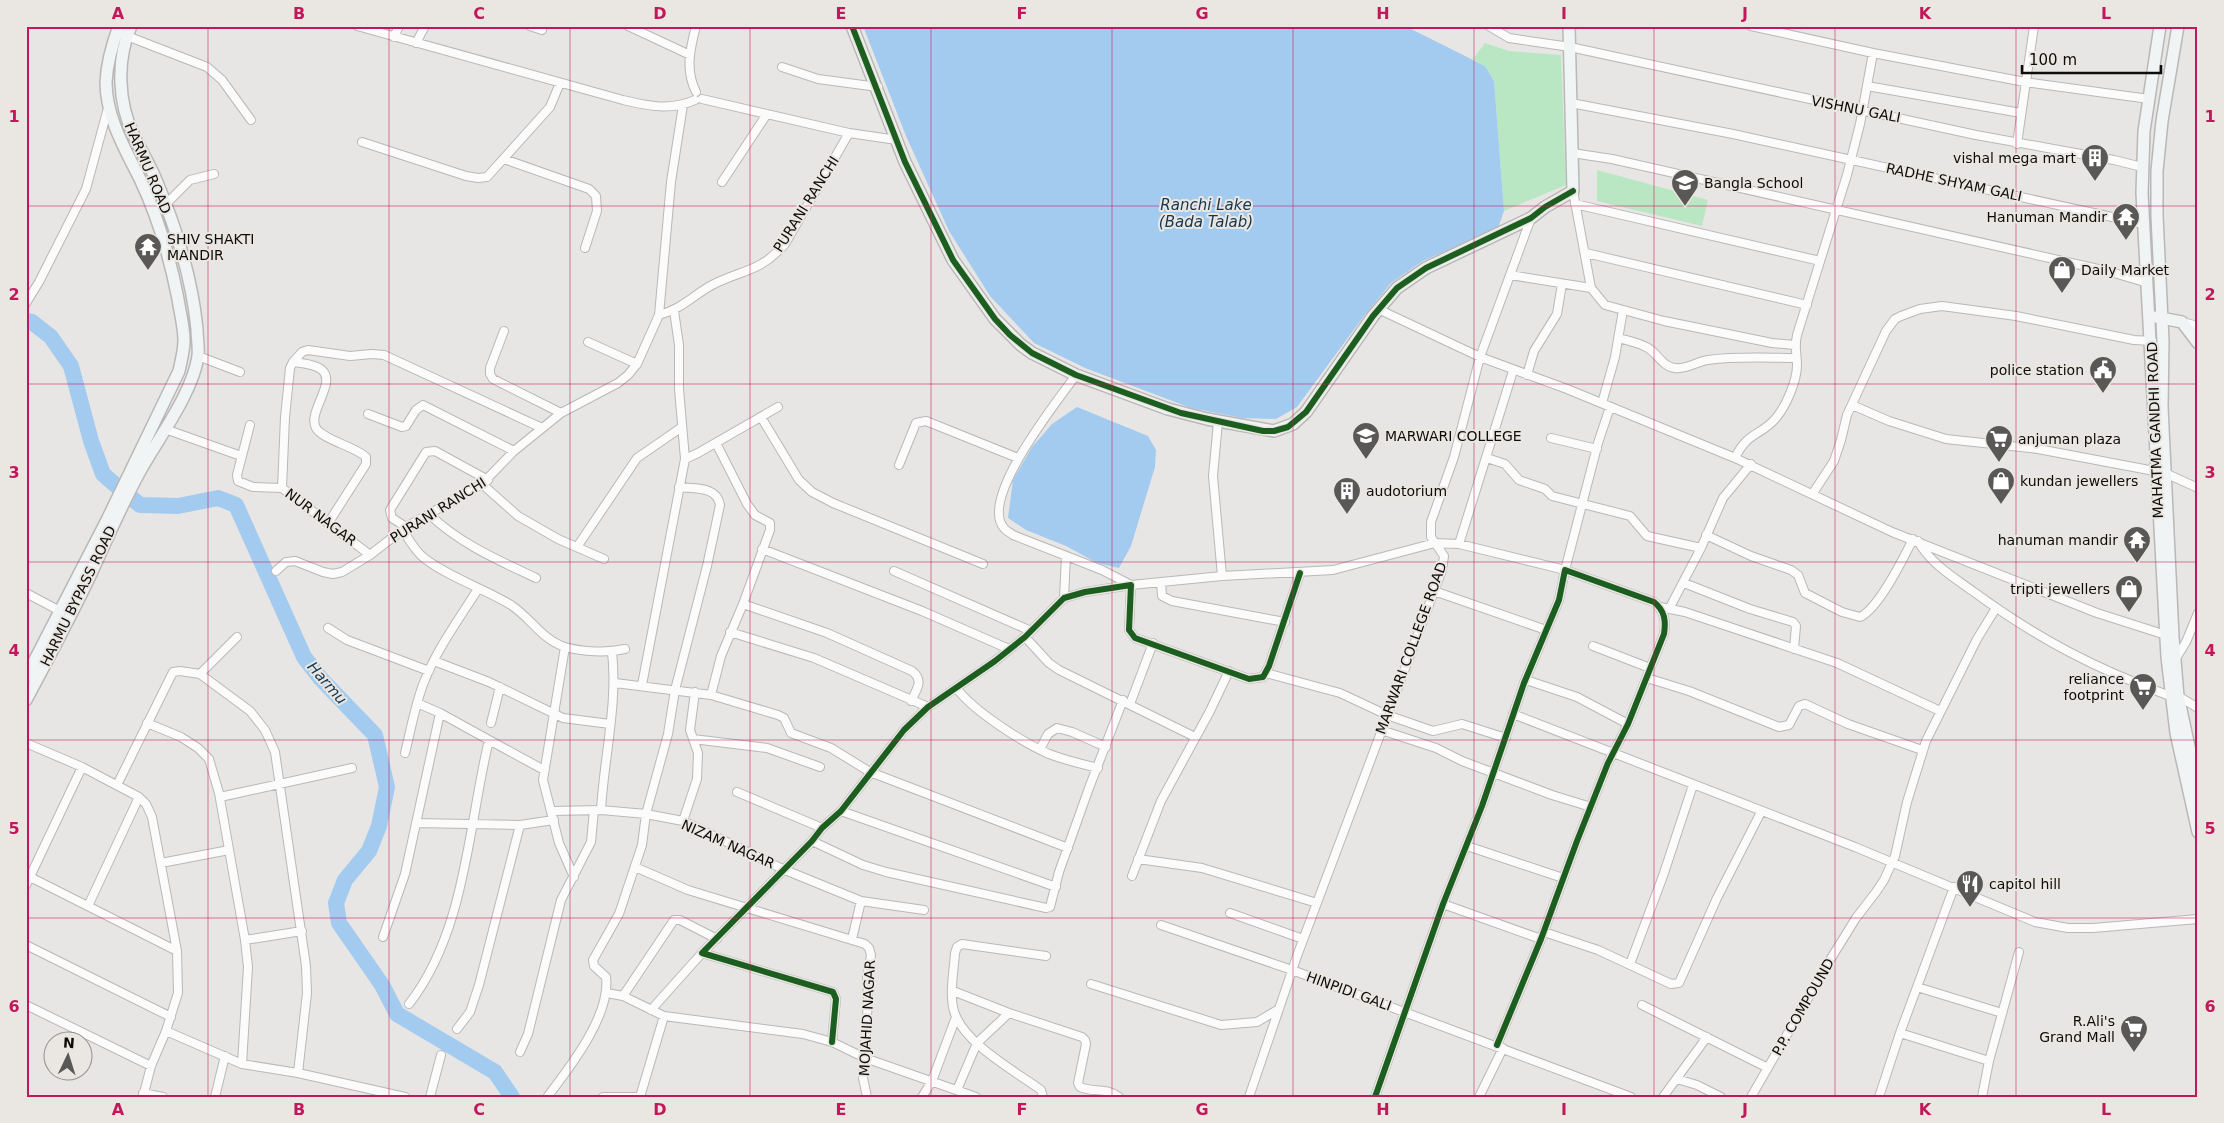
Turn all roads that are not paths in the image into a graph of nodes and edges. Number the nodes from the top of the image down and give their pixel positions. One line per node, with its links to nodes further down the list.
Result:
1 (119, 26): 27 (main road, HARMU ROAD)
2 (357, 26): 17 (street)
3 (399, 26): 17 (street)
4 (425, 26): 18 (street)
5 (530, 26): 15 (street)
6 (628, 26): 21 (street)
7 (696, 26): 21 (street)
8 (852, 26): 26 (main road)
9 (1489, 26): 19 (street, VISHNU GALI)
10 (1570, 26): 19 (main road)
11 (1751, 26): 20 (street)
12 (2034, 26): 23 (street)
13 (2160, 26): 30 (main road, MAHATMA GANDHI ROAD)
14 (2178, 26): 67 (main road, MAHATMA GANDHI ROAD)
15 (542, 30)
16 (129, 31): 28 (main road, HARMU ROAD); 37 (street)
17 (394, 37): 18 (street)
18 (416, 43): 24 (street)
19 (1570, 47): 32 (main road); 34 (street, VISHNU GALI)
20 (1873, 53): 23 (street); 25 (street)
21 (690, 55): 29 (street)
22 (782, 67): 26 (street)
23 (2025, 82): 30 (street); 35 (street)
24 (560, 83): 33 (street); 43 (street)
25 (1867, 86): 34 (street); 35 (street)
26 (878, 87): 39 (main road)
27 (107, 90): 28 (main road); 31 (main road, HARMU ROAD)
28 (122, 91): 50 (main road, HARMU ROAD)
29 (698, 97): 33 (street); 36 (street)
30 (2149, 99): 45 (main road, MAHATMA GANDHI ROAD)
31 (109, 104): 61 (street); 108 (main road, HARMU ROAD)
32 (1571, 104): 42 (main road); 44 (street, RADHE SHYAM GALI)
33 (683, 105): 66 (street)
34 (1862, 111): 41 (street, VISHNU GALI); 44 (street)
35 (2022, 113): 41 (street)
36 (767, 114): 38 (street); 47 (street)
37 (251, 120)
38 (849, 134): 39 (street); 65 (street, PURANI RANCHI)
39 (897, 140): 83 (main road)
40 (362, 142): 43 (street)
41 (2018, 144): 45 (street, VISHNU GALI)
42 (1572, 153): 48 (main road); 51 (street)
43 (504, 159): 54 (street)
44 (1851, 161): 51 (street); 53 (street, RADHE SHYAM GALI)
45 (2142, 168): 53 (main road, MAHATMA GANDHI ROAD)
46 (214, 174): 50 (street)
47 (722, 182)
48 (1573, 191): 49 (street); 52 (main road)
49 (1574, 204): 55 (street); 56 (street)
50 (165, 205): 76 (main road, HARMU ROAD)
51 (1836, 209): 56 (street); 58 (street)
52 (1531, 218): 57 (street, MARWARI COLLEGE ROAD); 63 (main road)
53 (2144, 224): 58 (main road, MAHATMA GANDHI ROAD)
54 (585, 248)
55 (1586, 253): 60 (street); 62 (street)
56 (1820, 261): 62 (street)
57 (1510, 275): 59 (street); 77 (street, MARWARI COLLEGE ROAD)
58 (2148, 283): 67 (main road, MAHATMA GANDHI ROAD)
59 (1562, 284): 60 (street); 84 (street)
60 (1592, 288): 64 (street)
61 (29, 293)
62 (1807, 305): 75 (street)
63 (1378, 309): 77 (street); 92 (main road)
64 (1623, 310): 71 (street); 75 (street)
65 (674, 311): 66 (street, PURANI RANCHI); 95 (street)
66 (659, 314): 80 (street, PURANI RANCHI)
67 (2156, 317): 68 (main road); 72 (main road, MAHATMA GANDHI ROAD); 109 (main road, MAHATMA GANDHI ROAD)
68 (2182, 322): 69 (street); 74 (main road)
69 (2198, 326)
70 (504, 331): 89 (street)
71 (1619, 338): 78 (street); 85 (street)
72 (2152, 341): 86 (street); 109 (main road, MAHATMA GANDHI ROAD)
73 (588, 342): 80 (street)
74 (2198, 343)
75 (1795, 345): 78 (street)
76 (198, 356): 82 (street); 96 (main road, HARMU ROAD)
77 (1480, 357): 81 (street); 122 (street, MARWARI COLLEGE ROAD)
78 (1796, 358): 104 (street)
79 (292, 362): 94 (street); 112 (street); 118 (street)
80 (637, 364): 89 (street, PURANI RANCHI)
81 (1514, 371): 84 (street); 103 (street)
82 (240, 372)
83 (1076, 375): 92 (main road); 102 (street)
84 (1527, 375): 85 (street)
85 (1602, 404): 87 (street)
86 (1852, 405): 109 (street); 114 (street)
87 (1610, 406): 99 (street); 104 (street)
88 (778, 407): 91 (street)
89 (561, 413): 94 (street, PURANI RANCHI)
90 (368, 414): 100 (street)
91 (761, 417): 98 (street); 130 (street)
92 (1218, 422): 135 (street)
93 (250, 425): 101 (street, NUR NAGAR)
94 (542, 428): 100 (street, PURANI RANCHI)
95 (682, 428): 105 (street); 124 (street)
96 (165, 429): 101 (street); 108 (main road, HARMU ROAD)
97 (1551, 438): 99 (street)
98 (716, 443): 105 (street); 126 (street)
99 (1597, 449): 115 (street)
100 (514, 451): 110 (street, PURANI RANCHI)
101 (242, 456): 112 (street, NUR NAGAR)
102 (1018, 458): 107 (street); 128 (street)
103 (1486, 458): 115 (street); 123 (street)
104 (1735, 458): 106 (street)
105 (685, 459): 111 (street)
106 (1751, 464): 114 (street); 120 (street)
107 (899, 465)
108 (135, 470): 117 (main road)
109 (2160, 473): 113 (street); 155 (main road, MAHATMA GANDHI ROAD)
110 (485, 482): 116 (street, PURANI RANCHI); 119 (street); 124 (street)
111 (679, 487): 176 (street); 179 (street)
112 (282, 488): 118 (street, NUR NAGAR)
113 (2198, 488)
114 (1813, 493): 121 (street)
115 (1582, 503): 125 (street); 131 (street)
116 (429, 514): 119 (street, PURANI RANCHI); 136 (street)
117 (111, 520): 148 (main road, HARMU BYPASS ROAD); 183 (main road, HARMU BYPASS ROAD)
118 (329, 522): 127 (street, NUR NAGAR)
119 (405, 529): 127 (street, PURANI RANCHI); 140 (street)
120 (1706, 535): 121 (street); 125 (street)
121 (1916, 540): 146 (street); 155 (street)
122 (1434, 542): 123 (street); 134 (street); 141 (street, MARWARI COLLEGE ROAD)
123 (1459, 544): 131 (street)
124 (576, 548): 129 (street)
125 (1701, 548): 138 (street)
126 (762, 549): 144 (street); 162 (street)
127 (370, 555): 132 (street, PURANI RANCHI)
128 (1066, 556): 139 (street); 143 (street)
129 (604, 558)
130 (983, 564)
131 (1565, 570): 145 (street); 152 (street)
132 (276, 571)
133 (894, 571): 153 (street)
134 (1300, 573): 135 (street); 150 (street)
135 (1222, 576): 137 (street)
136 (536, 578)
137 (1161, 582): 139 (street); 150 (street)
138 (1684, 583): 147 (street); 163 (street)
139 (1131, 585): 143 (street); 158 (street)
140 (478, 589): 160 (street); 166 (street)
141 (1434, 591): 152 (street); 192 (street, MARWARI COLLEGE ROAD)
142 (26, 592): 148 (street)
143 (1064, 598): 153 (street)
144 (743, 604): 154 (street); 184 (street)
145 (1660, 607): 147 (street); 167 (street)
146 (1996, 608): 182 (street); 189 (street, P.P. COMPOUND)
147 (1669, 609): 163 (street)
148 (60, 611): 172 (main road, HARMU BYPASS ROAD)
149 (2198, 614): 165 (street)
150 (1284, 622): 170 (street)
151 (328, 628): 168 (street)
152 (1546, 630): 174 (street)
153 (1031, 631): 157 (street)
154 (730, 632): 181 (street); 184 (street)
155 (2169, 636): 165 (main road, MAHATMA GANDHI ROAD); 182 (main road, MAHATMA GANDHI ROAD)
156 (237, 637): 171 (street)
157 (1025, 637): 162 (street); 185 (street)
158 (1153, 644): 169 (street); 185 (street)
159 (1593, 646): 167 (street)
160 (565, 647): 164 (street); 190 (street)
161 (625, 649): 164 (street)
162 (1009, 649): 178 (street)
163 (1794, 649): 189 (street)
164 (612, 652): 175 (street)
165 (2175, 660): 182 (main road, MAHATMA GANDHI ROAD)
166 (434, 661): 168 (street); 177 (street)
167 (1650, 668): 173 (street)
168 (429, 671): 186 (street)
169 (1229, 671): 170 (street); 199 (street)
170 (1266, 673): 192 (street)
171 (200, 674): 195 (street); 216 (street)
172 (26, 678)
173 (1647, 678): 197 (street); 206 (street)
174 (1526, 680): 193 (street); 197 (street)
175 (615, 682): 176 (street); 196 (street)
176 (642, 685): 179 (street)
177 (500, 687): 190 (street); 194 (street)
178 (956, 689): 187 (street); 205 (street)
179 (675, 690): 180 (street); 228 (street)
180 (695, 692): 181 (street); 201 (street)
181 (711, 695): 214 (street)
182 (2174, 696): 188 (street); 219 (main road, MAHATMA GANDHI ROAD); 235 (main road, MAHATMA GANDHI ROAD)
183 (26, 700)
184 (911, 701): 187 (street)
185 (1126, 702): 199 (street); 204 (street)
186 (416, 703): 191 (street); 208 (street)
187 (928, 707): 214 (street)
188 (2198, 708)
189 (1940, 711): 206 (street, P.P. COMPOUND)
190 (553, 712): 196 (street); 213 (street)
191 (440, 713): 202 (street); 231 (street)
192 (1387, 714): 198 (street, MARWARI COLLEGE ROAD); 200 (street)
193 (1513, 714): 200 (street); 207 (street)
194 (491, 723)
195 (147, 724): 217 (street); 222 (street)
196 (610, 724): 224 (street)
197 (1628, 724): 207 (street)
198 (1381, 730): 215 (street); 253 (street, MARWARI COLLEGE ROAD)
199 (1195, 737): 240 (street)
200 (1506, 738): 215 (street)
201 (693, 739): 209 (street); 230 (street)
202 (489, 740): 213 (street); 232 (street)
203 (26, 743): 210 (street)
204 (1106, 746): 205 (street); 212 (street)
205 (1040, 749): 212 (street)
206 (1922, 750): 241 (street, P.P. COMPOUND)
207 (1614, 752): 218 (street); 223 (street)
208 (405, 753)
209 (820, 767)
210 (82, 768): 217 (street); 246 (street)
211 (352, 768): 216 (street)
212 (1098, 768): 238 (street)
213 (544, 770): 225 (street)
214 (870, 772): 226 (street); 238 (street)
215 (1494, 774): 223 (street); 237 (street)
216 (280, 784): 222 (street); 261 (street)
217 (117, 785): 221 (street)
218 (1693, 785): 227 (street); 273 (street)
219 (2198, 788)
220 (737, 792): 234 (street)
221 (139, 797): 242 (street); 255 (street)
222 (220, 797): 239 (street)
223 (1591, 807): 248 (street)
224 (597, 810): 225 (street, NIZAM NAGAR); 228 (street, NIZAM NAGAR); 247 (street)
225 (552, 811): 229 (street)
226 (841, 811): 234 (street); 250 (street)
227 (1761, 812): 241 (street); 273 (street)
228 (646, 814): 230 (street, NIZAM NAGAR); 243 (street)
229 (554, 820): 233 (street); 247 (street)
230 (683, 821): 244 (street, NIZAM NAGAR)
231 (416, 823): 232 (street); 263 (street)
232 (474, 825): 233 (street); 280 (street)
233 (520, 825): 291 (street)
234 (822, 828): 236 (street)
235 (2198, 832)
236 (812, 842): 244 (street); 250 (street)
237 (1467, 846): 248 (street); 254 (street)
238 (1068, 848): 250 (street)
239 (229, 850): 242 (street); 266 (street)
240 (1138, 859): 245 (street); 253 (street)
241 (1892, 862): 251 (street); 305 (street, P.P. COMPOUND)
242 (160, 863): 269 (street)
243 (635, 867): 256 (street, MOJAHID NAGAR); 278 (street)
244 (785, 870): 252 (street, NIZAM NAGAR); 256 (street)
245 (1132, 876)
246 (30, 877): 249 (street); 255 (street)
247 (574, 877): 298 (street)
248 (1563, 878): 262 (street)
249 (26, 885)
250 (1056, 887)
251 (1954, 887): 259 (street); 276 (street)
252 (861, 901): 257 (street, NIZAM NAGAR); 267 (street)
253 (1317, 903): 265 (street, MARWARI COLLEGE ROAD)
254 (1443, 904): 262 (street); 285 (street)
255 (88, 906): 269 (street)
256 (746, 909): 264 (street); 267 (street, MOJAHID NAGAR)
257 (924, 910)
258 (1230, 913): 265 (street)
259 (2198, 919)
260 (1161, 925): 274 (street, HINPIDI GALI)
261 (302, 931): 266 (street); 306 (street)
262 (1543, 936): 273 (street); 297 (street)
263 (383, 937)
264 (717, 938): 271 (street); 279 (street)
265 (1303, 939): 274 (street, MARWARI COLLEGE ROAD)
266 (246, 940): 303 (street)
267 (852, 940): 301 (street, MOJAHID NAGAR)
268 (26, 945): 289 (street)
269 (177, 951): 289 (street)
270 (2019, 952): 287 (street)
271 (702, 953): 284 (street); 295 (street)
272 (1046, 956): 277 (street)
273 (1630, 964)
274 (1292, 970): 283 (street, MARWARI COLLEGE ROAD); 285 (street, HINPIDI GALI)
275 (1091, 984): 283 (street)
276 (1917, 987): 287 (street); 293 (street)
277 (953, 991): 286 (street); 290 (street)
278 (607, 992): 279 (street); 312 (street)
279 (623, 996): 284 (street)
280 (409, 1004)
281 (26, 1005): 304 (street)
282 (1642, 1005): 294 (street)
283 (1279, 1009): 325 (street, MARWARI COLLEGE ROAD)
284 (651, 1010): 288 (street)
285 (1405, 1012): 297 (street, HINPIDI GALI); 326 (street)
286 (1009, 1013): 296 (street); 310 (street)
287 (2002, 1013): 302 (street)
288 (664, 1016): 295 (street); 319 (street)
289 (172, 1017): 292 (street)
290 (956, 1017): 296 (street); 308 (street)
291 (457, 1029)
292 (166, 1031): 300 (street); 304 (street)
293 (1900, 1033): 302 (street); 332 (street)
294 (1707, 1037): 305 (street); 307 (street)
295 (832, 1042): 301 (street)
296 (977, 1044): 309 (street); 323 (street)
297 (1500, 1047): 327 (street); 328 (street, HINPIDI GALI)
298 (520, 1052)
299 (441, 1055): 316 (street)
300 (225, 1056): 303 (street); 314 (street)
301 (865, 1058): 308 (street); 320 (street, MOJAHID NAGAR)
302 (1989, 1061): 333 (street)
303 (242, 1064): 306 (street)
304 (151, 1066): 311 (street)
305 (1768, 1068): 331 (street, P.P. COMPOUND)
306 (298, 1073): 315 (street)
307 (1677, 1079): 329 (street); 330 (street)
308 (932, 1081): 309 (street); 321 (street)
309 (958, 1090): 322 (street)
310 (1083, 1093): 324 (street)
311 (143, 1095): 313 (street)
312 (548, 1096)
313 (163, 1097)
314 (215, 1097)
315 (405, 1097)
316 (430, 1097)
317 (603, 1097): 318 (street)
318 (636, 1097)
319 (640, 1097)
320 (867, 1097)
321 (922, 1097)
322 (976, 1097)
323 (1043, 1097)
324 (1119, 1097)
325 (1250, 1097)
326 (1375, 1097)
327 (1479, 1097)
328 (1631, 1097)
329 (1664, 1097)
330 (1721, 1097)
331 (1751, 1097)
332 (1879, 1097)
333 (1982, 1097)

